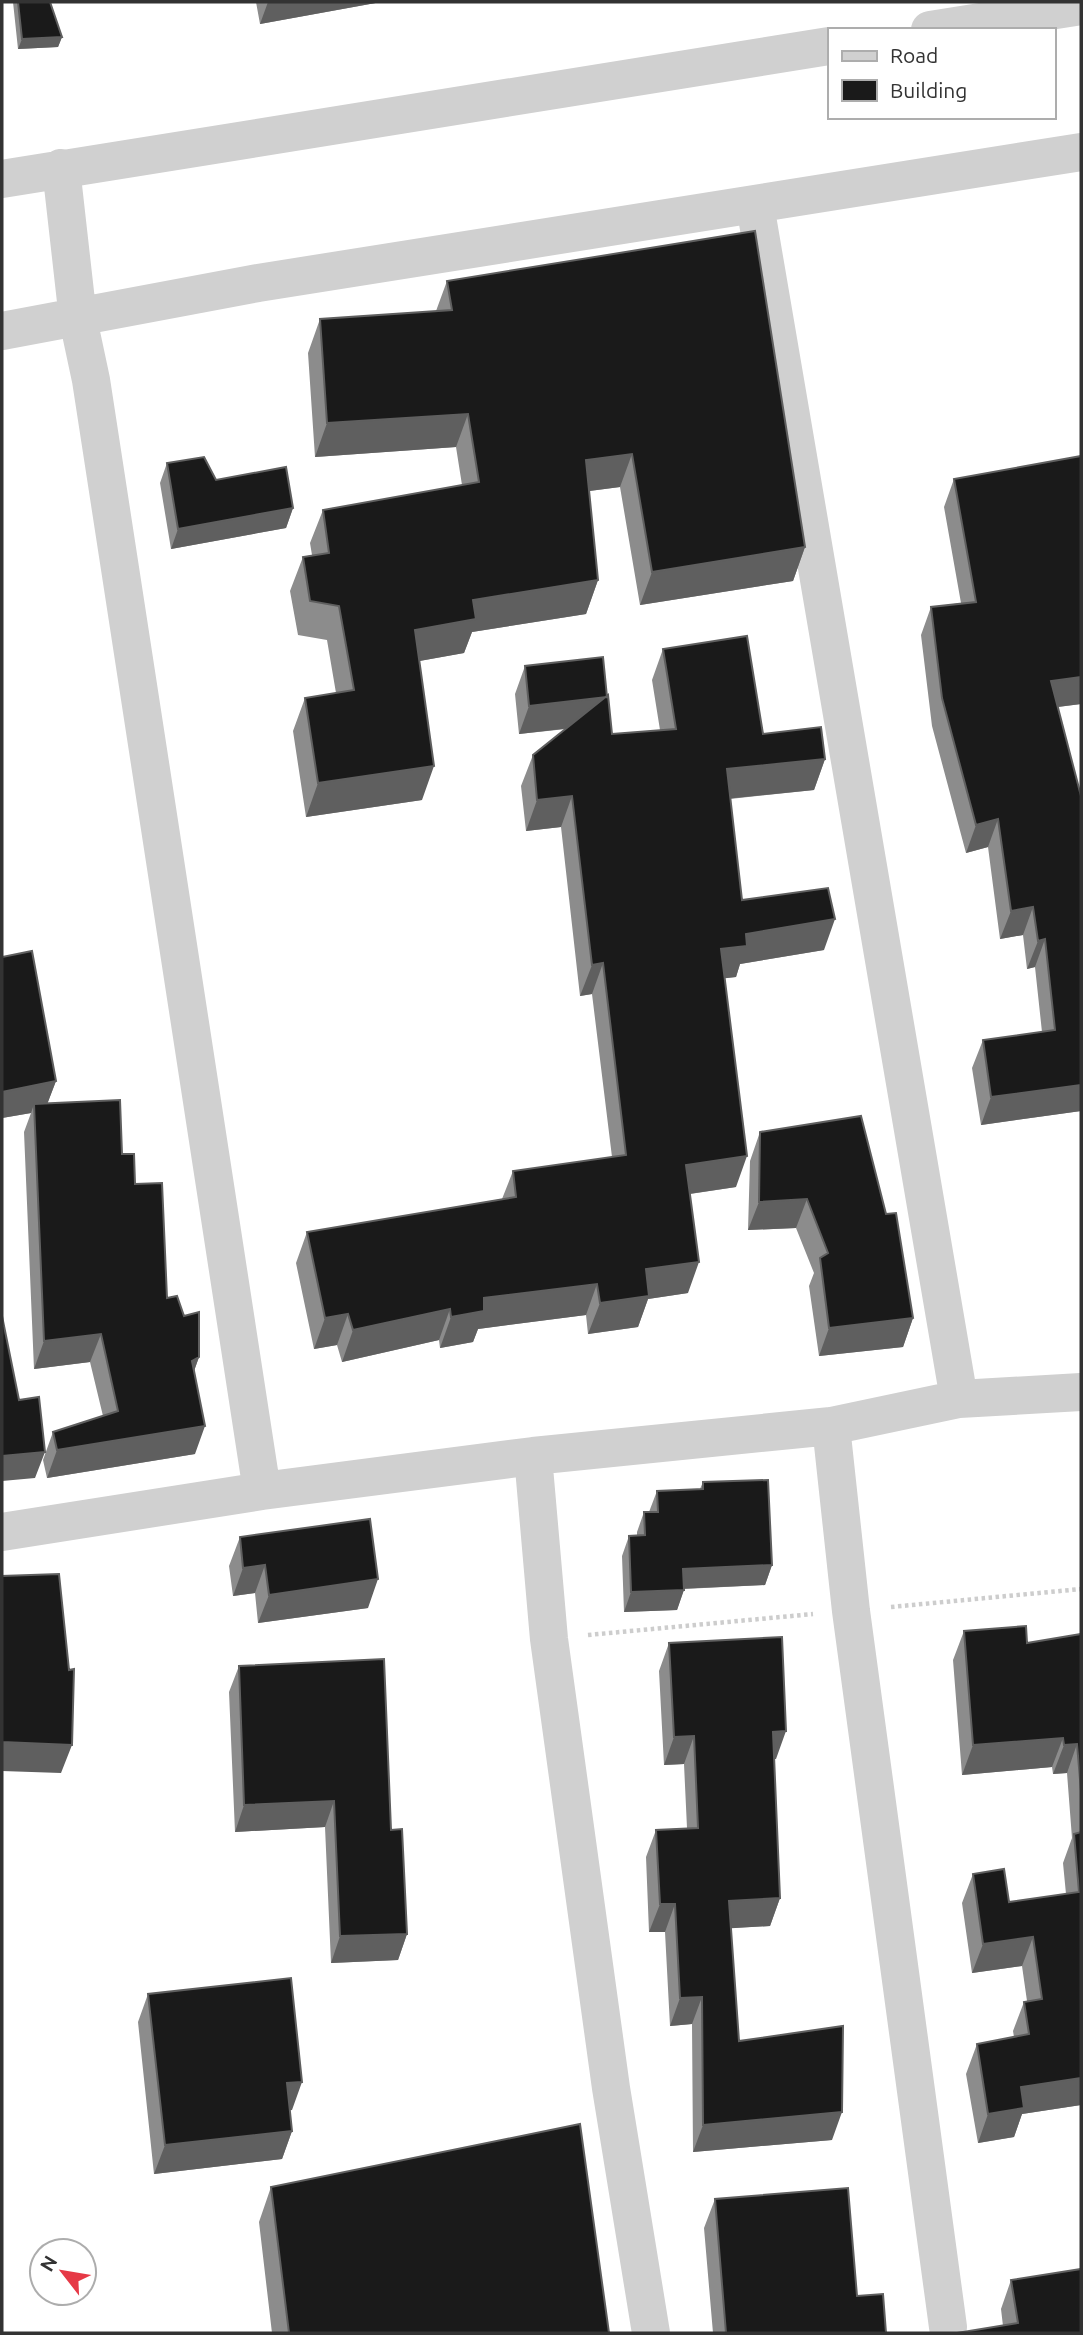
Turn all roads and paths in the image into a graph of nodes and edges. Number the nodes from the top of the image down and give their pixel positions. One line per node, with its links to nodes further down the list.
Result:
1 (1081, 6): 2 (street)
2 (943, 28)
3 (828, 46): 5 (street)
4 (1081, 152): 7 (street)
5 (61, 168): 6 (street); 8 (street)
6 (2, 179)
7 (755, 205): 8 (street); 11 (street)
8 (78, 319): 9 (street); 14 (street)
9 (2, 331)
10 (1081, 1392): 11 (street)
11 (959, 1399): 12 (street)
12 (831, 1426): 13 (street); 16 (street)
13 (533, 1456): 14 (street); 17 (street)
14 (261, 1491): 15 (street)
15 (2, 1532)
16 (948, 2327)
17 (651, 2333)

